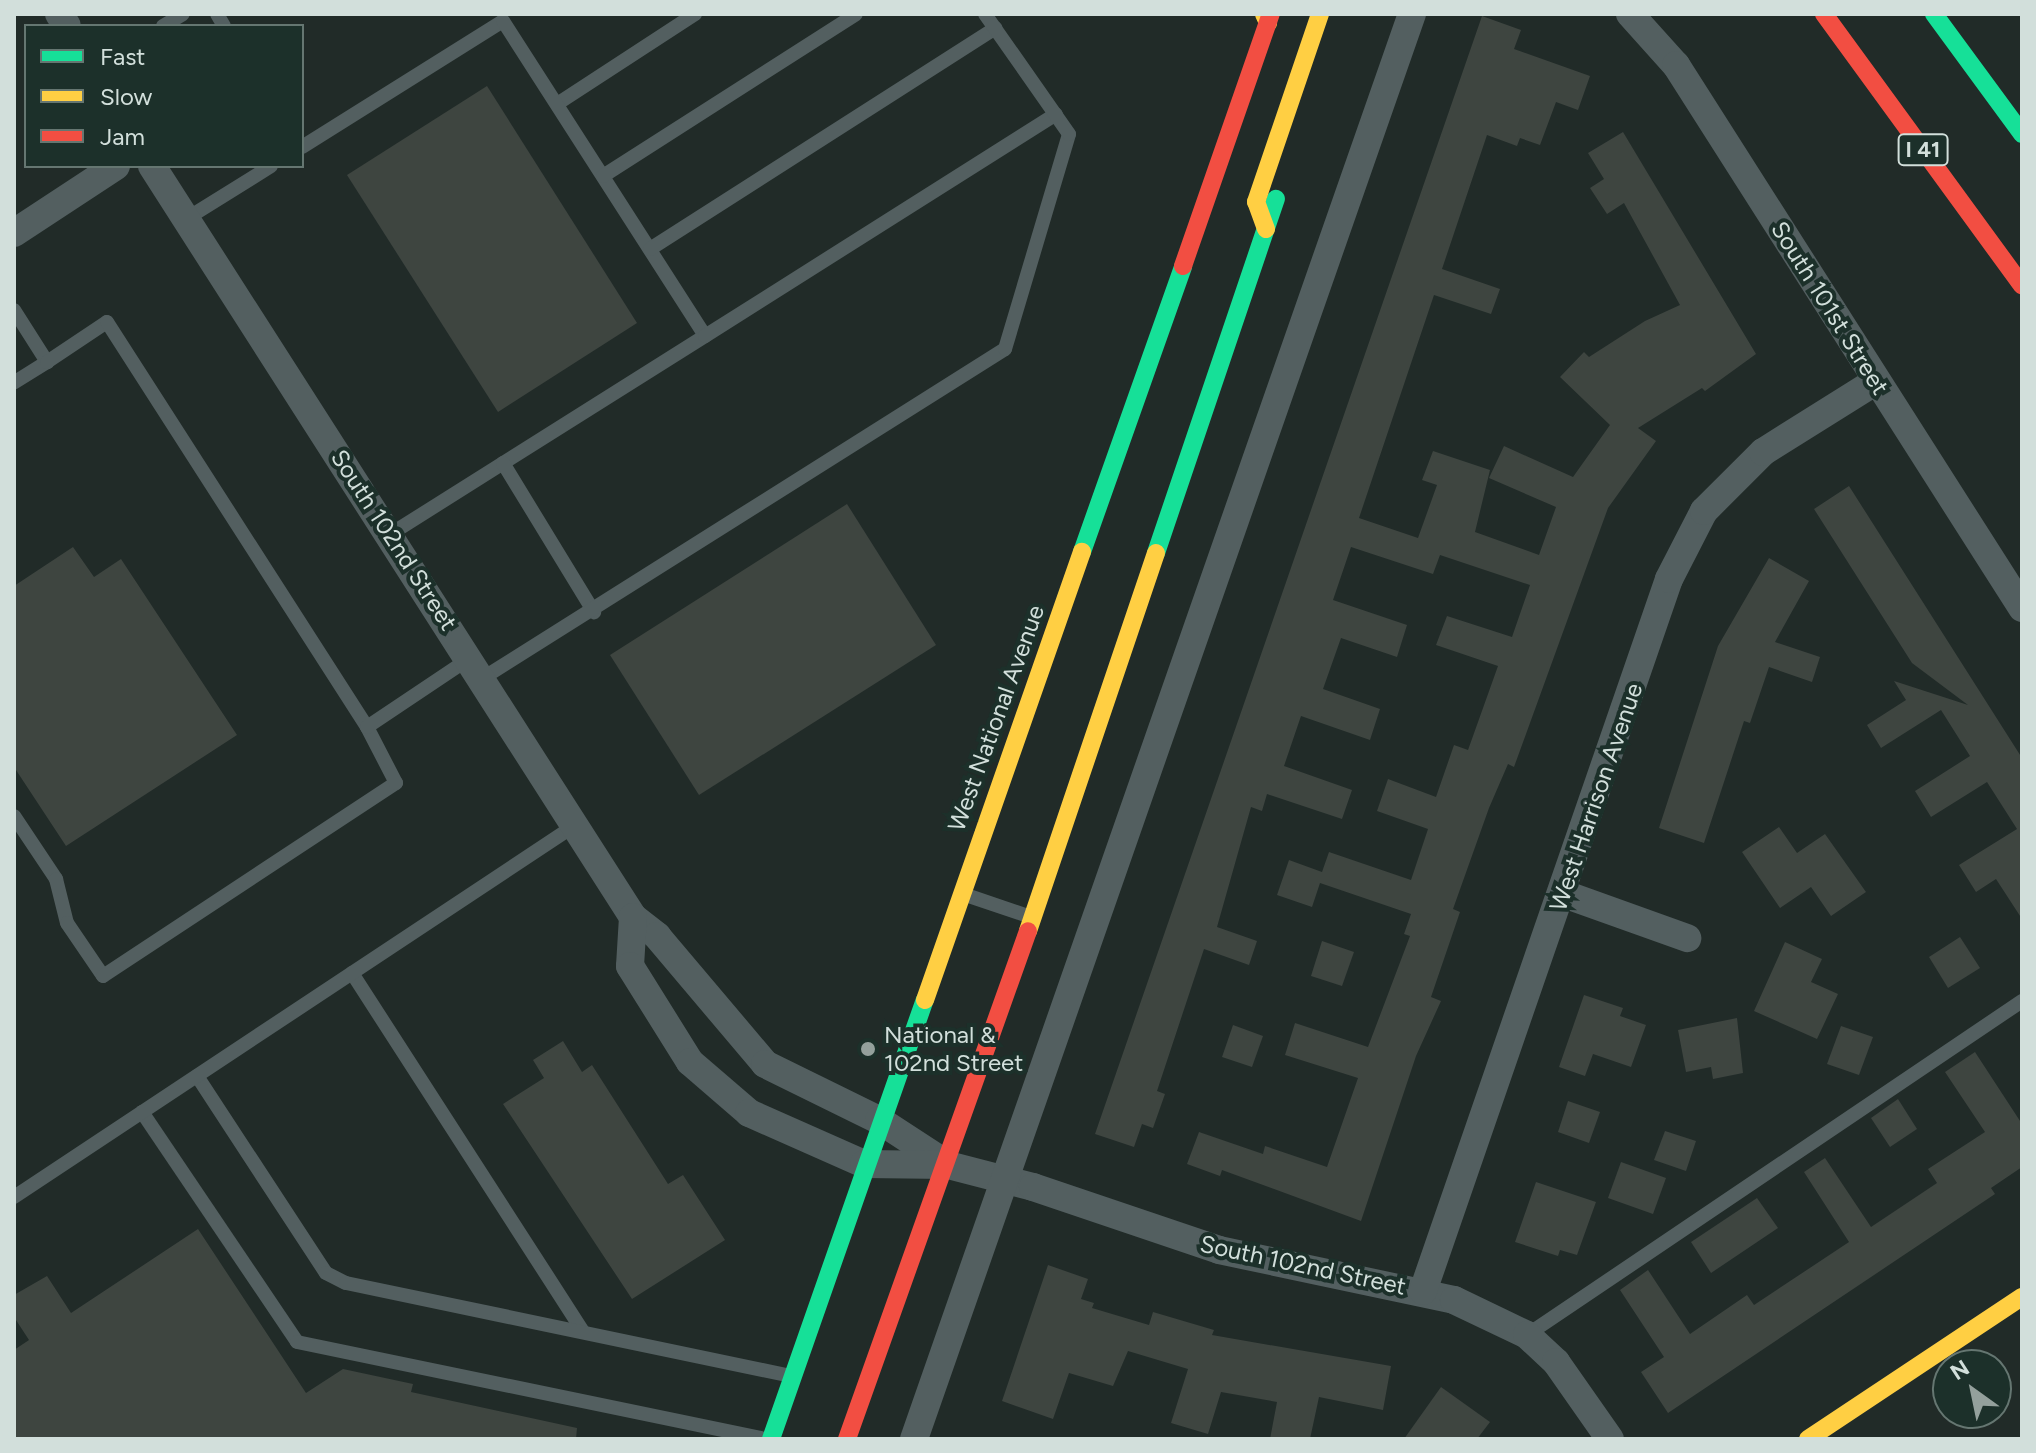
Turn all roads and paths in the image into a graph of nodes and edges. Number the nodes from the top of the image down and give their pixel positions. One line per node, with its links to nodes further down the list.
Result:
1 (695, 14): 13 (lane)
2 (856, 14): 20 (lane)
3 (985, 14): 12 (lane)
4 (1320, 14): 22 (main road)
5 (1339, 14): 22 (main road)
6 (1412, 14): 51 (street)
7 (1630, 14): 29 (street, South 101st Street)
8 (1824, 14): 25 (main road, I 41)
9 (1934, 14): 15 (main road)
10 (508, 17): 13 (lane); 16 (lane)
11 (1268, 17): 39 (main road, West National Avenue)
12 (995, 28): 14 (lane); 24 (lane)
13 (557, 104): 20 (lane)
14 (1056, 114): 27 (lane); 34 (lane)
15 (2022, 134)
16 (304, 146)
17 (113, 168): 23 (street)
18 (153, 168): 21 (street, South 102nd Street)
19 (268, 168): 21 (lane)
20 (603, 176): 24 (lane)
21 (186, 219): 32 (street, South 102nd Street)
22 (1266, 229): 42 (main road)
23 (14, 233)
24 (650, 249): 27 (lane)
25 (2022, 286)
26 (14, 310): 28 (lane)
27 (705, 336): 31 (lane)
28 (47, 362): 30 (lane); 36 (lane)
29 (1876, 381): 33 (street, South 101st Street); 40 (street, West Harrison Avenue)
30 (14, 383)
31 (503, 463): 32 (lane); 34 (lane)
32 (390, 534): 35 (street, South 102nd Street)
33 (2022, 608)
34 (594, 612): 35 (lane)
35 (476, 668): 36 (lane); 38 (street, South 102nd Street)
36 (367, 727): 37 (lane)
37 (14, 816)
38 (578, 824): 41 (street, South 102nd Street); 44 (lane)
39 (959, 893): 42 (lane); 48 (main road, West National Avenue)
40 (1564, 894): 43 (street); 53 (street, West Harrison Avenue)
41 (633, 917): 48 (street, South 102nd Street); 49 (street, South 102nd Street)
42 (1032, 917): 50 (main road)
43 (1687, 938)
44 (352, 973): 46 (lane); 55 (lane)
45 (2022, 1001): 56 (lane)
46 (197, 1076): 47 (lane); 55 (lane)
47 (142, 1112): 52 (lane); 58 (lane)
48 (879, 1120): 49 (main road, West National Avenue); 50 (street, South 102nd Street)
49 (864, 1164): 50 (street, South 102nd Street); 57 (main road, West National Avenue)
50 (948, 1165): 51 (street, South 102nd Street); 60 (main road)
51 (1006, 1180): 53 (street, South 102nd Street); 61 (street)
52 (14, 1197)
53 (1423, 1291): 56 (street, South 102nd Street)
54 (2022, 1297): 63 (main road)
55 (583, 1332): 57 (lane)
56 (1527, 1335): 62 (street, South 102nd Street)
57 (792, 1376): 59 (main road, West National Avenue)
58 (764, 1439)
59 (771, 1439)
60 (847, 1439)
61 (914, 1439)
62 (1610, 1439)
63 (1808, 1439)

